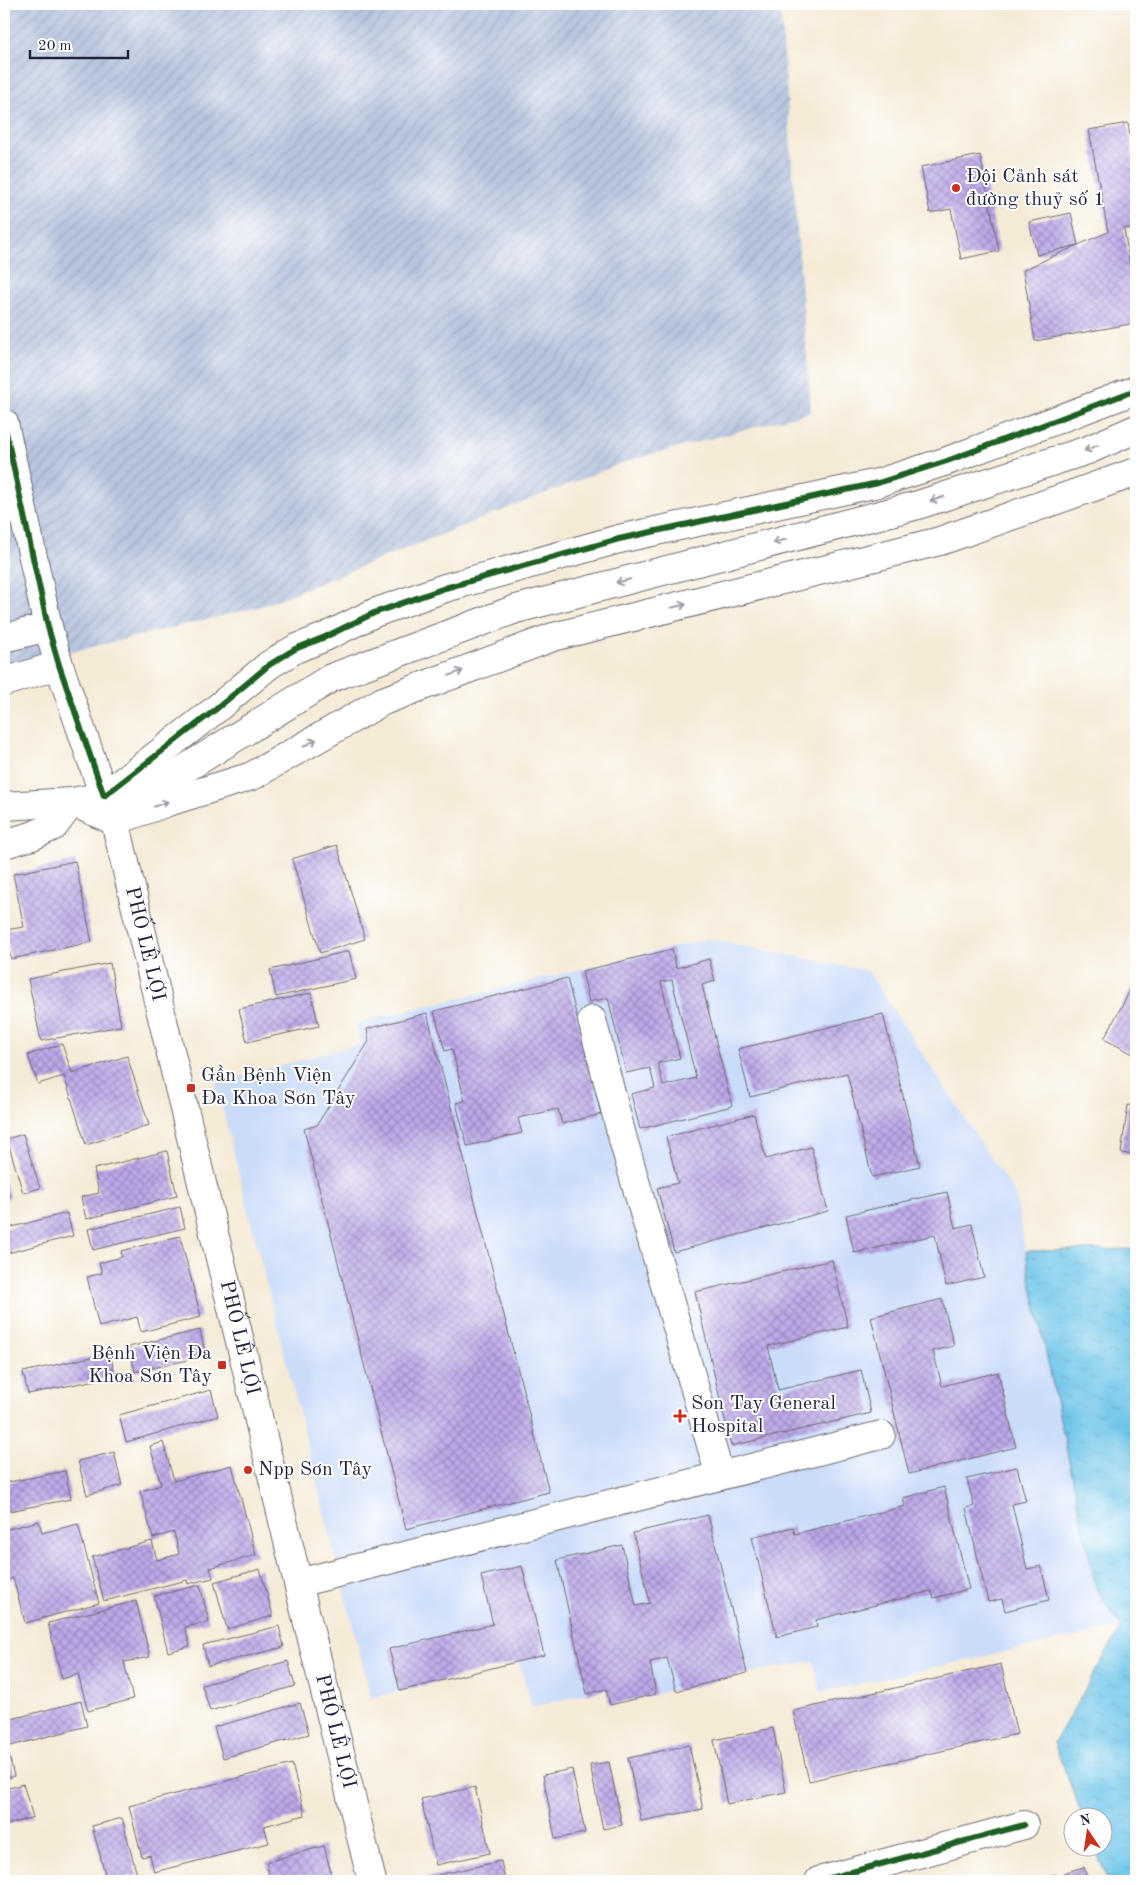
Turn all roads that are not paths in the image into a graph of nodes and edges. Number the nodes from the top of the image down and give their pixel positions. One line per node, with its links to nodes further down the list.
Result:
1 (1136, 390): 9 (main road)
2 (4, 423): 5 (main road, PHỐ LÊ LỢI)
3 (1136, 429): 9 (main road, one-way to 9)
4 (1136, 472): 12 (main road, one-way to 4)
5 (48, 627): 6 (main road); 7 (main road, PHỐ LÊ LỢI)
6 (4, 638)
7 (59, 665): 8 (main road); 9 (main road, PHỐ LÊ LỢI)
8 (4, 682)
9 (104, 796): 10 (main road); 12 (main road, PHỐ LÊ LỢI)
10 (72, 802): 11 (main road); 12 (main road); 13 (main road)
11 (4, 806)
12 (115, 821): 17 (main road, PHỐ LÊ LỢI)
13 (4, 844)
14 (592, 1020): 16 (main road)
15 (882, 1435): 16 (main road)
16 (720, 1476): 17 (main road)
17 (298, 1583): 19 (main road, PHỐ LÊ LỢI)
18 (1024, 1825): 20 (main road)
19 (372, 1881)
20 (819, 1881)

